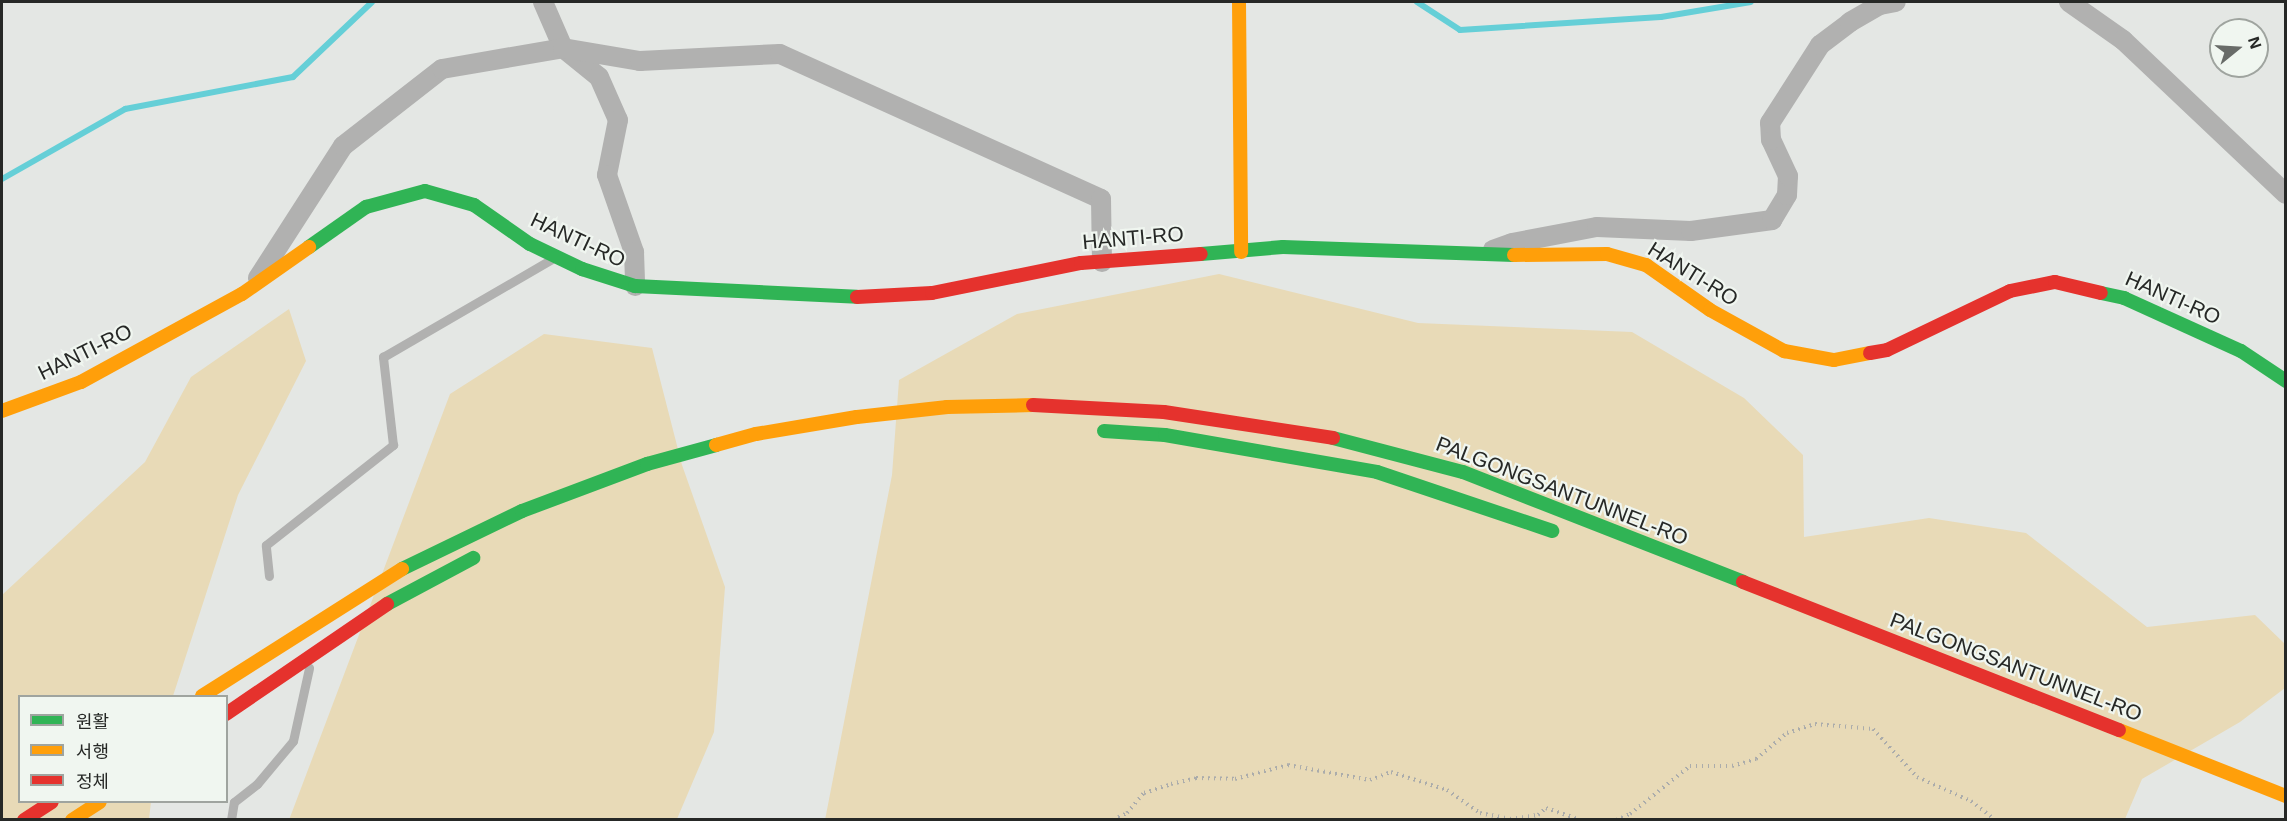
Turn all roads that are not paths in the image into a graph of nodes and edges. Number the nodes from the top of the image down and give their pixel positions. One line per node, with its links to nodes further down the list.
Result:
1 (543, 2): 5 (street)
2 (1239, 2): 7 (main road)
3 (1896, 2): 8 (street)
4 (2069, 2): 6 (street)
5 (563, 48): 10 (street); 11 (street); 12 (street)
6 (2286, 194)
7 (1241, 252): 8 (main road, HANTI-RO); 10 (main road, HANTI-RO)
8 (1479, 256): 13 (main road, HANTI-RO)
9 (556, 257): 11 (main road, HANTI-RO); 12 (main road, HANTI-RO); 18 (lane)
10 (1102, 262): 11 (main road, HANTI-RO)
11 (634, 286)
12 (253, 287): 14 (main road, HANTI-RO)
13 (2286, 381)
14 (2, 411)
15 (1089, 430): 16 (main road, PALGONGSANTUNNEL-RO)
16 (1571, 539)
17 (490, 550): 21 (main road)
18 (269, 576)
19 (312, 657): 27 (lane)
20 (204, 695): 22 (main road, PALGONGSANTUNNEL-RO)
21 (228, 713)
22 (2286, 796)
23 (49, 803): 25 (main road)
24 (97, 803): 26 (main road)
25 (24, 819)
26 (72, 819)
27 (231, 819)

